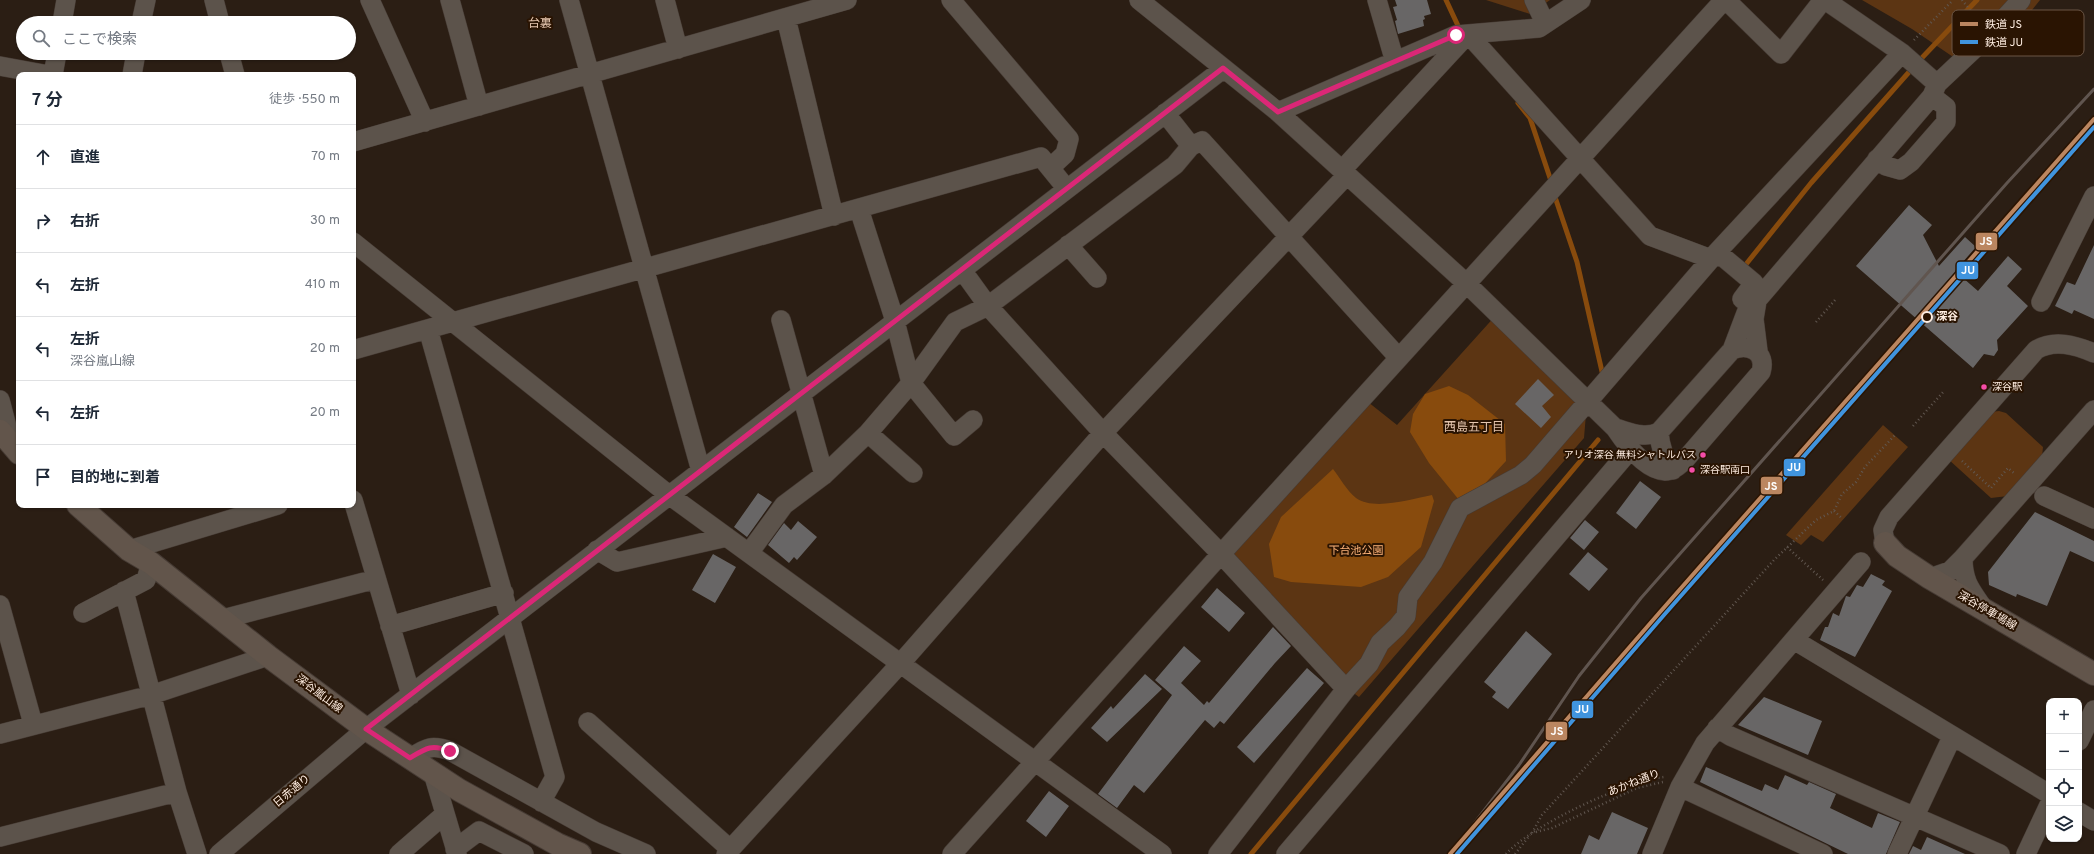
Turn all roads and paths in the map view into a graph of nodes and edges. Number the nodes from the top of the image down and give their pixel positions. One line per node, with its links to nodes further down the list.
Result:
1 (66, 0): 21 (street)
2 (146, 0): 22 (street)
3 (214, 0): 23 (street)
4 (370, 0): 45 (street)
5 (450, 0): 42 (street)
6 (569, 0): 40 (street)
7 (665, 0): 27 (street)
8 (847, 0): 24 (street)
9 (951, 0): 50 (street)
10 (1139, 0): 35 (street)
11 (1377, 0): 33 (street)
12 (1534, 0): 25 (street)
13 (1582, 0): 25 (street)
14 (1725, 0): 15 (street); 48 (street)
15 (1824, 0): 28 (street)
16 (1953, 0): 28 (path)
17 (1962, 0): 19 (path)
18 (2020, 0): 20 (street)
19 (1970, 10)
20 (2011, 10)
21 (63, 16)
22 (143, 16)
23 (218, 16)
24 (786, 18): 27 (street); 55 (street)
25 (1545, 23): 26 (street)
26 (1468, 34): 33 (street); 48 (street); 51 (street)
27 (678, 49): 40 (street)
28 (1902, 52): 41 (street); 59 (street)
29 (1967, 56): 41 (street)
30 (56, 60): 37 (street)
31 (135, 60): 38 (street)
32 (231, 60): 39 (street)
33 (1395, 62): 43 (street)
34 (0, 66): 36 (street)
35 (1223, 68): 43 (street); 44 (street, 日赤通り)
36 (33, 72)
37 (54, 72)
38 (133, 72)
39 (234, 72)
40 (590, 74): 42 (street); 60 (street)
41 (1933, 86): 49 (street); 49 (street)
42 (479, 106): 45 (street)
43 (1278, 112): 51 (street)
44 (1165, 113): 47 (street); 52 (street, 日赤通り)
45 (425, 122): 46 (street)
46 (356, 141)
47 (1190, 146): 56 (street); 58 (street)
48 (1580, 159): 59 (street); 63 (street)
49 (1877, 159): 64 (street)
50 (1050, 168): 52 (street); 54 (street)
51 (1344, 173): 56 (street); 63 (street)
52 (1067, 189): 61 (street, 日赤通り)
53 (2094, 196): 66 (street)
54 (859, 209): 55 (street); 69 (street)
55 (834, 216): 60 (street)
56 (1288, 237): 77 (street); 88 (street)
57 (356, 244): 70 (street)
58 (1068, 245): 62 (street); 67 (street)
59 (1714, 256): 64 (street); 82 (street)
60 (644, 270): 70 (street); 94 (street)
61 (962, 270): 67 (street); 69 (street, 日赤通り)
62 (1097, 278)
63 (1466, 284): 77 (street); 82 (street)
64 (1760, 297): 74 (street); 75 (street)
65 (1835, 300): 71 (path)
66 (2040, 302)
67 (988, 306): 78 (street); 88 (street)
68 (780, 320): 80 (street)
69 (895, 321): 78 (street); 80 (street, 日赤通り)
70 (452, 322): 72 (street); 98 (street)
71 (1816, 322)
72 (428, 328): 73 (street); 120 (street)
73 (356, 349)
74 (1732, 350): 75 (street); 86 (street)
75 (1758, 351): 93 (street)
76 (2092, 354): 92 (street)
77 (1400, 358): 112 (street)
78 (911, 383): 84 (street); 87 (street)
79 (1944, 391): 85 (path)
80 (801, 394): 94 (street, 日赤通り); 96 (street)
81 (0, 400): 91 (street)
82 (1586, 402): 90 (street); 131 (street)
83 (2093, 409): 97 (street)
84 (973, 420)
85 (1913, 426)
86 (1659, 432): 90 (street); 93 (street)
87 (868, 433): 95 (street); 96 (street)
88 (1103, 433): 112 (street); 129 (street)
89 (1895, 435): 103 (path)
90 (1625, 438): 93 (street); 167 (street)
91 (10, 445)
92 (1948, 449): 97 (path); 107 (street)
93 (1673, 470)
94 (701, 471): 98 (street, 日赤通り)
95 (913, 473)
96 (824, 475): 111 (street)
97 (2028, 485): 113 (street)
98 (669, 495): 106 (street); 110 (street, 日赤通り)
99 (2044, 496): 105 (street)
100 (81, 508): 109 (main road, 深谷嵐山線)
101 (268, 508): 109 (street)
102 (355, 508): 117 (street)
103 (1834, 511): 104 (path); 108 (path)
104 (1843, 519)
105 (2094, 519)
106 (727, 538): 110 (street); 111 (street)
107 (1884, 543): 116 (main road, 深谷停車場線)
108 (1787, 547): 118 (path); 154 (path)
109 (129, 550): 115 (main road, 深谷嵐山線)
110 (597, 550): 124 (street, 日赤通り)
111 (749, 553): 129 (street)
112 (1221, 554): 131 (street); 143 (street)
113 (1963, 558): 116 (street); 122 (street)
114 (1861, 562): 127 (street)
115 (151, 564): 119 (street); 125 (main road, 深谷嵐山線)
116 (1930, 578): 122 (main road, 深谷停車場線)
117 (376, 579): 125 (street); 126 (street)
118 (1827, 583)
119 (124, 591): 123 (street); 132 (street)
120 (504, 593): 124 (street); 126 (street)
121 (0, 605): 136 (street)
122 (1985, 610): 130 (main road, 深谷停車場線)
123 (83, 613)
124 (510, 617): 133 (street, 日赤通り); 148 (street)
125 (223, 619): 128 (main road, 深谷嵐山線)
126 (390, 626): 133 (street)
127 (1794, 640): 137 (street); 141 (street)
128 (268, 656): 132 (street); 138 (main road, 深谷嵐山線)
129 (900, 664): 143 (street); 157 (street)
130 (2094, 674)
131 (1346, 689): 166 (street)
132 (151, 695): 136 (street); 146 (street)
133 (411, 695): 138 (street, 日赤通り)
134 (2094, 710): 140 (street)
135 (588, 722): 157 (street)
136 (33, 724): 139 (street)
137 (1717, 728): 145 (street); 152 (street)
138 (366, 729): 142 (main road, 深谷嵐山線); 159 (street, 日赤通り)
139 (0, 734)
140 (2082, 735)
141 (1952, 737): 147 (street); 152 (street)
142 (410, 758): 144 (main road, 深谷嵐山線); 148 (street)
143 (1035, 761): 164 (street); 165 (street)
144 (433, 773): 150 (street); 162 (main road, 深谷嵐山線)
145 (1674, 782): 154 (path, あかね通り); 154 (path, あかね通り); 170 (street); 171 (street)
146 (177, 792): 155 (street); 158 (street)
147 (2046, 792)
148 (541, 802): 163 (street)
149 (2049, 806): 174 (street)
150 (445, 814): 156 (street); 160 (street)
151 (2082, 814): 153 (street)
152 (1915, 816): 172 (street); 173 (street)
153 (2094, 821)
154 (1532, 833): 168 (path, あかね通り); 169 (path, あかね通り)
155 (0, 837)
156 (456, 852): 161 (street)
157 (728, 852)
158 (197, 854)
159 (219, 854)
160 (399, 854)
161 (524, 854)
162 (580, 854)
163 (646, 854)
164 (952, 854)
165 (1162, 854)
166 (1218, 854)
167 (1286, 854)
168 (1506, 854)
169 (1515, 854)
170 (1652, 854)
171 (1823, 854)
172 (1898, 854)
173 (2000, 854)
174 (2026, 854)

